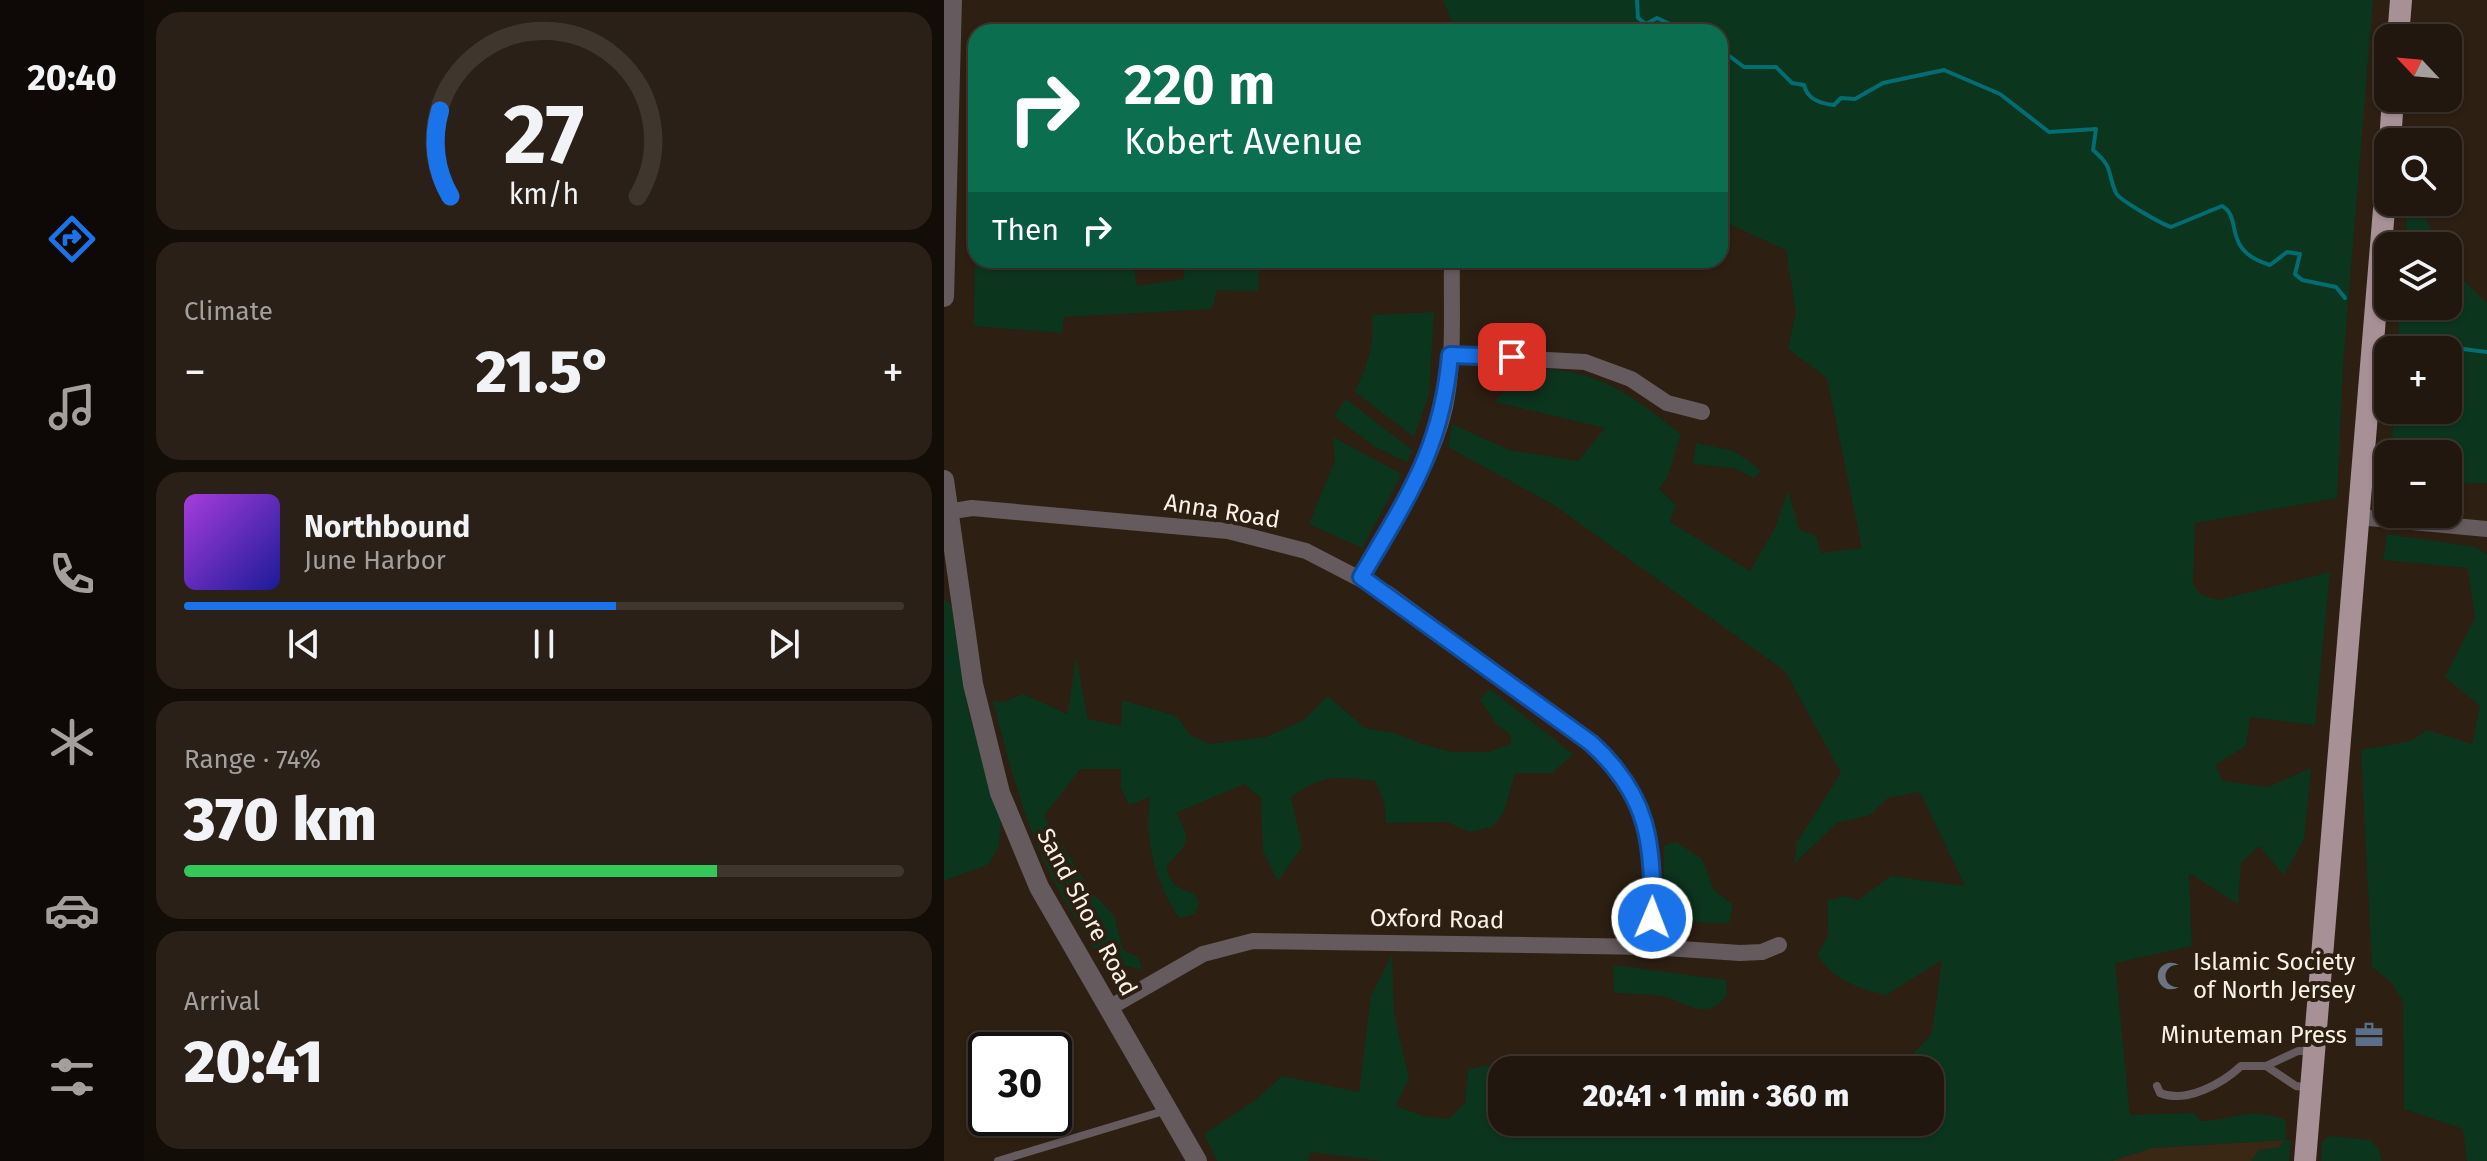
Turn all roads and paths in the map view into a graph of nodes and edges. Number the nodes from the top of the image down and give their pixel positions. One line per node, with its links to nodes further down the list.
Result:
1 (952, 0): 4 (street)
2 (2401, 0): 3 (main road)
3 (2399, 24)
4 (945, 214): 7 (street)
5 (2383, 216): 12 (main road)
6 (1452, 268): 8 (street)
7 (944, 297)
8 (1450, 355): 9 (street); 14 (street)
9 (1702, 412)
10 (944, 480): 11 (street, Sand Shore Road)
11 (947, 512): 14 (street, Anna Road); 17 (street, Sand Shore Road)
12 (2358, 517): 13 (street); 18 (main road)
13 (2487, 529)
14 (1361, 577): 16 (street, Anna Road)
15 (1779, 945): 16 (street, Oxford Road)
16 (1651, 947): 17 (street, Oxford Road)
17 (1109, 1008): 22 (street, Sand Shore Road)
18 (2314, 1051): 19 (lane); 21 (main road)
19 (2266, 1066): 20 (lane); 21 (lane)
20 (2157, 1086)
21 (2311, 1088): 25 (main road)
22 (1168, 1110): 23 (lane); 24 (street, Sand Shore Road)
23 (998, 1161)
24 (1197, 1161)
25 (2305, 1161)

